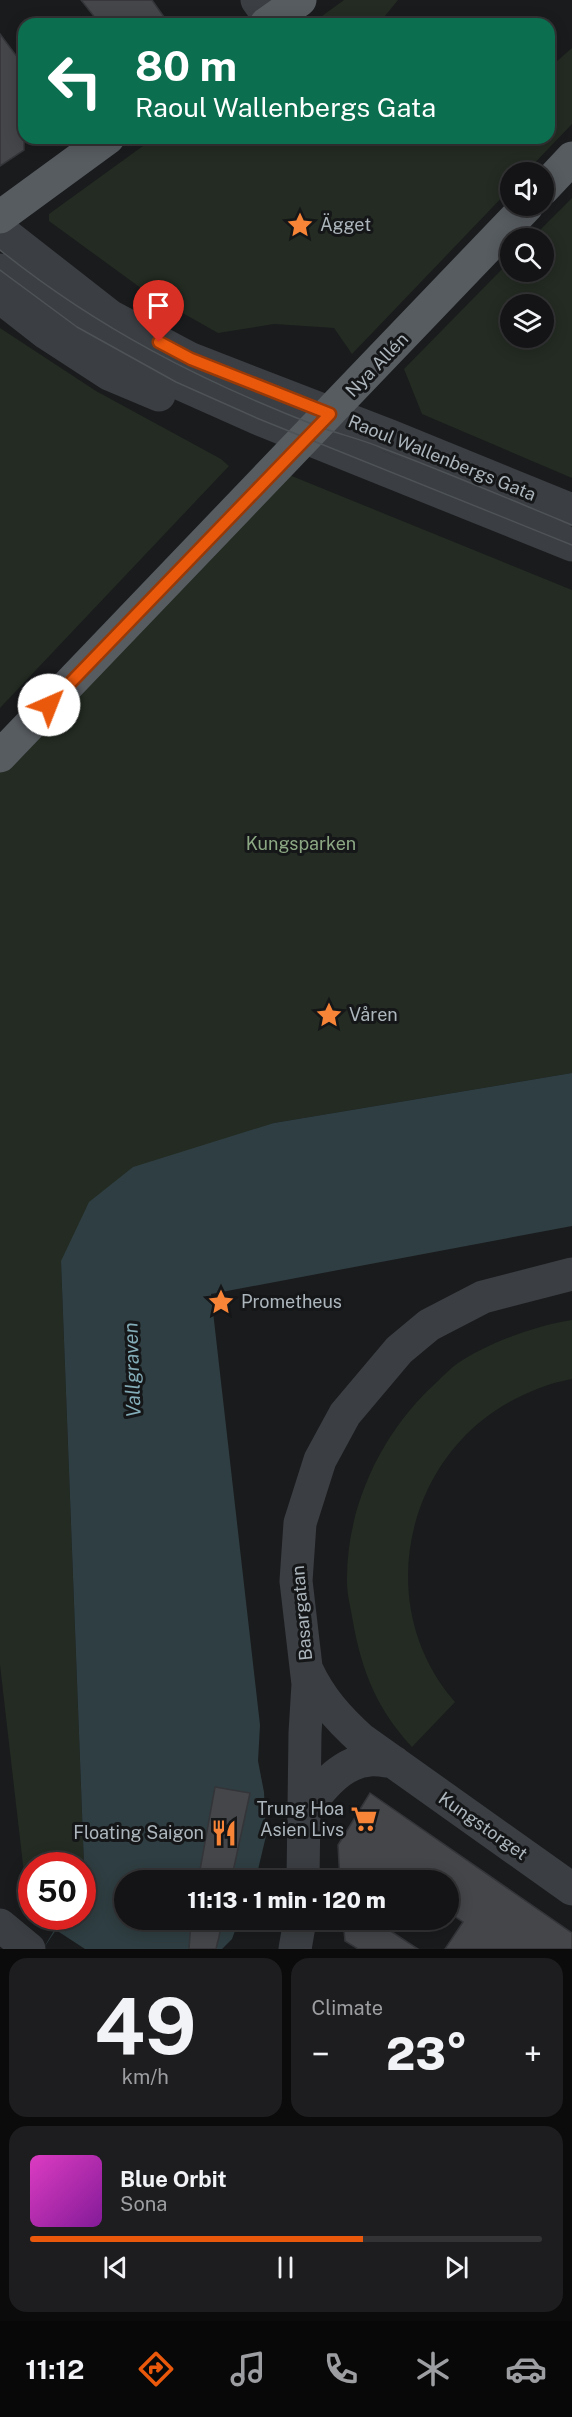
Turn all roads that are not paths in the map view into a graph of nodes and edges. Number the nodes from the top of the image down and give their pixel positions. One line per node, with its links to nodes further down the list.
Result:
1 (300, 0): 2 (main road)
2 (265, 15)
3 (100, 144): 7 (main road)
4 (572, 158): 5 (main road)
5 (554, 177)
6 (517, 216): 12 (main road, Nya Allén)
7 (0, 217)
8 (0, 230): 12 (street, Raoul Wallenbergs Gata)
9 (0, 250): 12 (street)
10 (0, 270): 12 (street)
11 (0, 297): 12 (street, Raoul Wallenbergs Gata)
12 (312, 432): 13 (street, Raoul Wallenbergs Gata); 14 (street); 15 (street); 16 (street, Raoul Wallenbergs Gata); 17 (main road, Nya Allén)
13 (572, 510)
14 (572, 525)
15 (572, 545)
16 (572, 563)
17 (0, 756)
18 (572, 1274): 19 (street, Basargatan)
19 (307, 1668): 20 (street, Kungstorget); 21 (street, Basargatan)
20 (394, 1762): 21 (street); 23 (street, Kungstorget)
21 (306, 1808): 22 (street, Basargatan)
22 (303, 1870)
23 (572, 1889)
24 (0, 1925): 26 (street)
25 (298, 1930): 27 (street)
26 (29, 1949)
27 (295, 1949)

